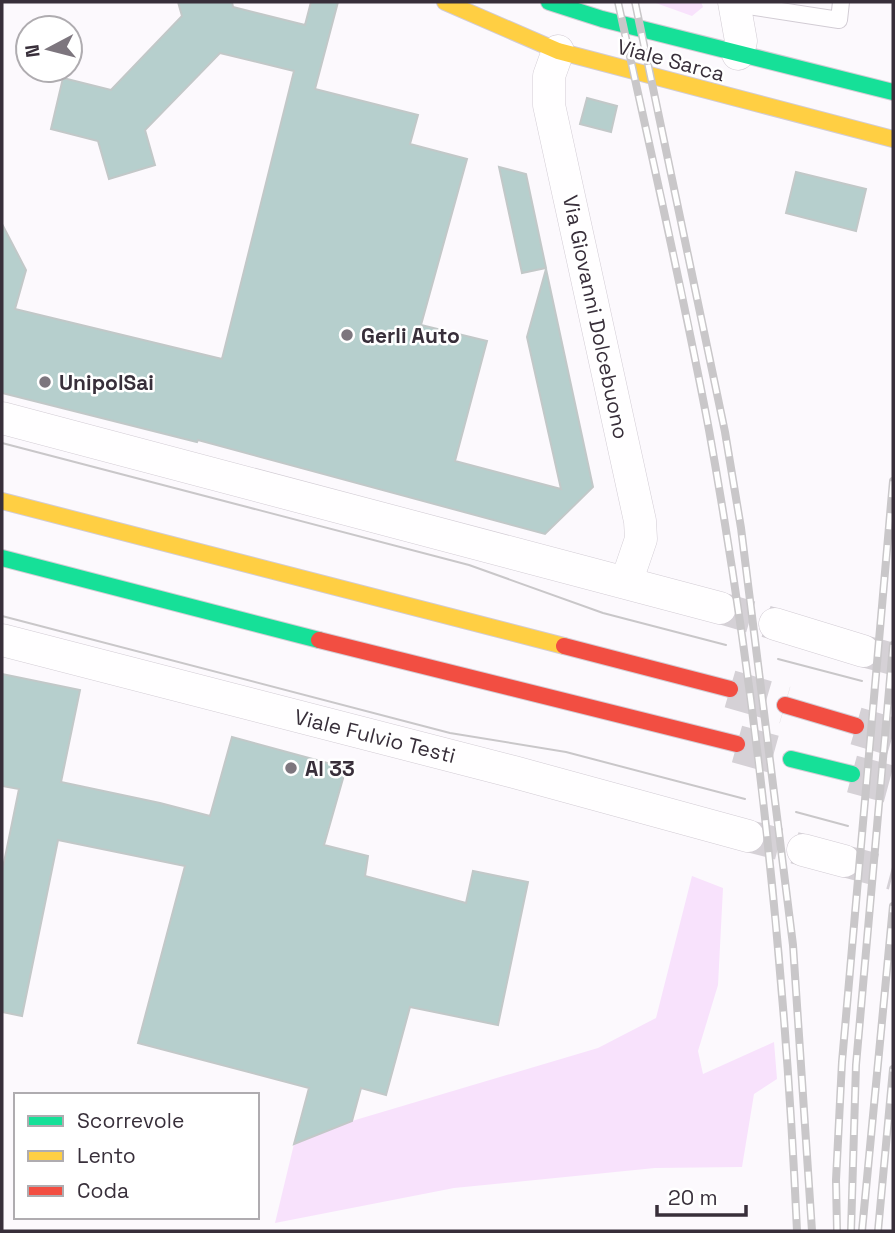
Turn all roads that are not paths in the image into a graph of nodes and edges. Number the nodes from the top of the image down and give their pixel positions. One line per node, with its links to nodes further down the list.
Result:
1 (445, 2): 5 (main road, Viale Sarca)
2 (549, 2): 6 (main road, Viale Sarca)
3 (841, 2): 4 (lane)
4 (734, 3): 6 (street)
5 (558, 51): 8 (main road, Viale Sarca); 12 (street, Via Giovanni Dolcebuono)
6 (738, 54): 7 (main road, Viale Sarca)
7 (893, 92)
8 (893, 139)
9 (2, 418): 12 (street)
10 (2, 501): 17 (main road)
11 (2, 558): 20 (main road)
12 (626, 583): 13 (street)
13 (720, 608)
14 (775, 624): 16 (street)
15 (2, 640): 23 (street, Viale Fulvio Testi)
16 (863, 651)
17 (730, 690)
18 (785, 705): 19 (main road)
19 (856, 726)
20 (737, 744)
21 (791, 758): 22 (main road)
22 (852, 774)
23 (748, 836)
24 (803, 850): 25 (street)
25 (844, 861)

